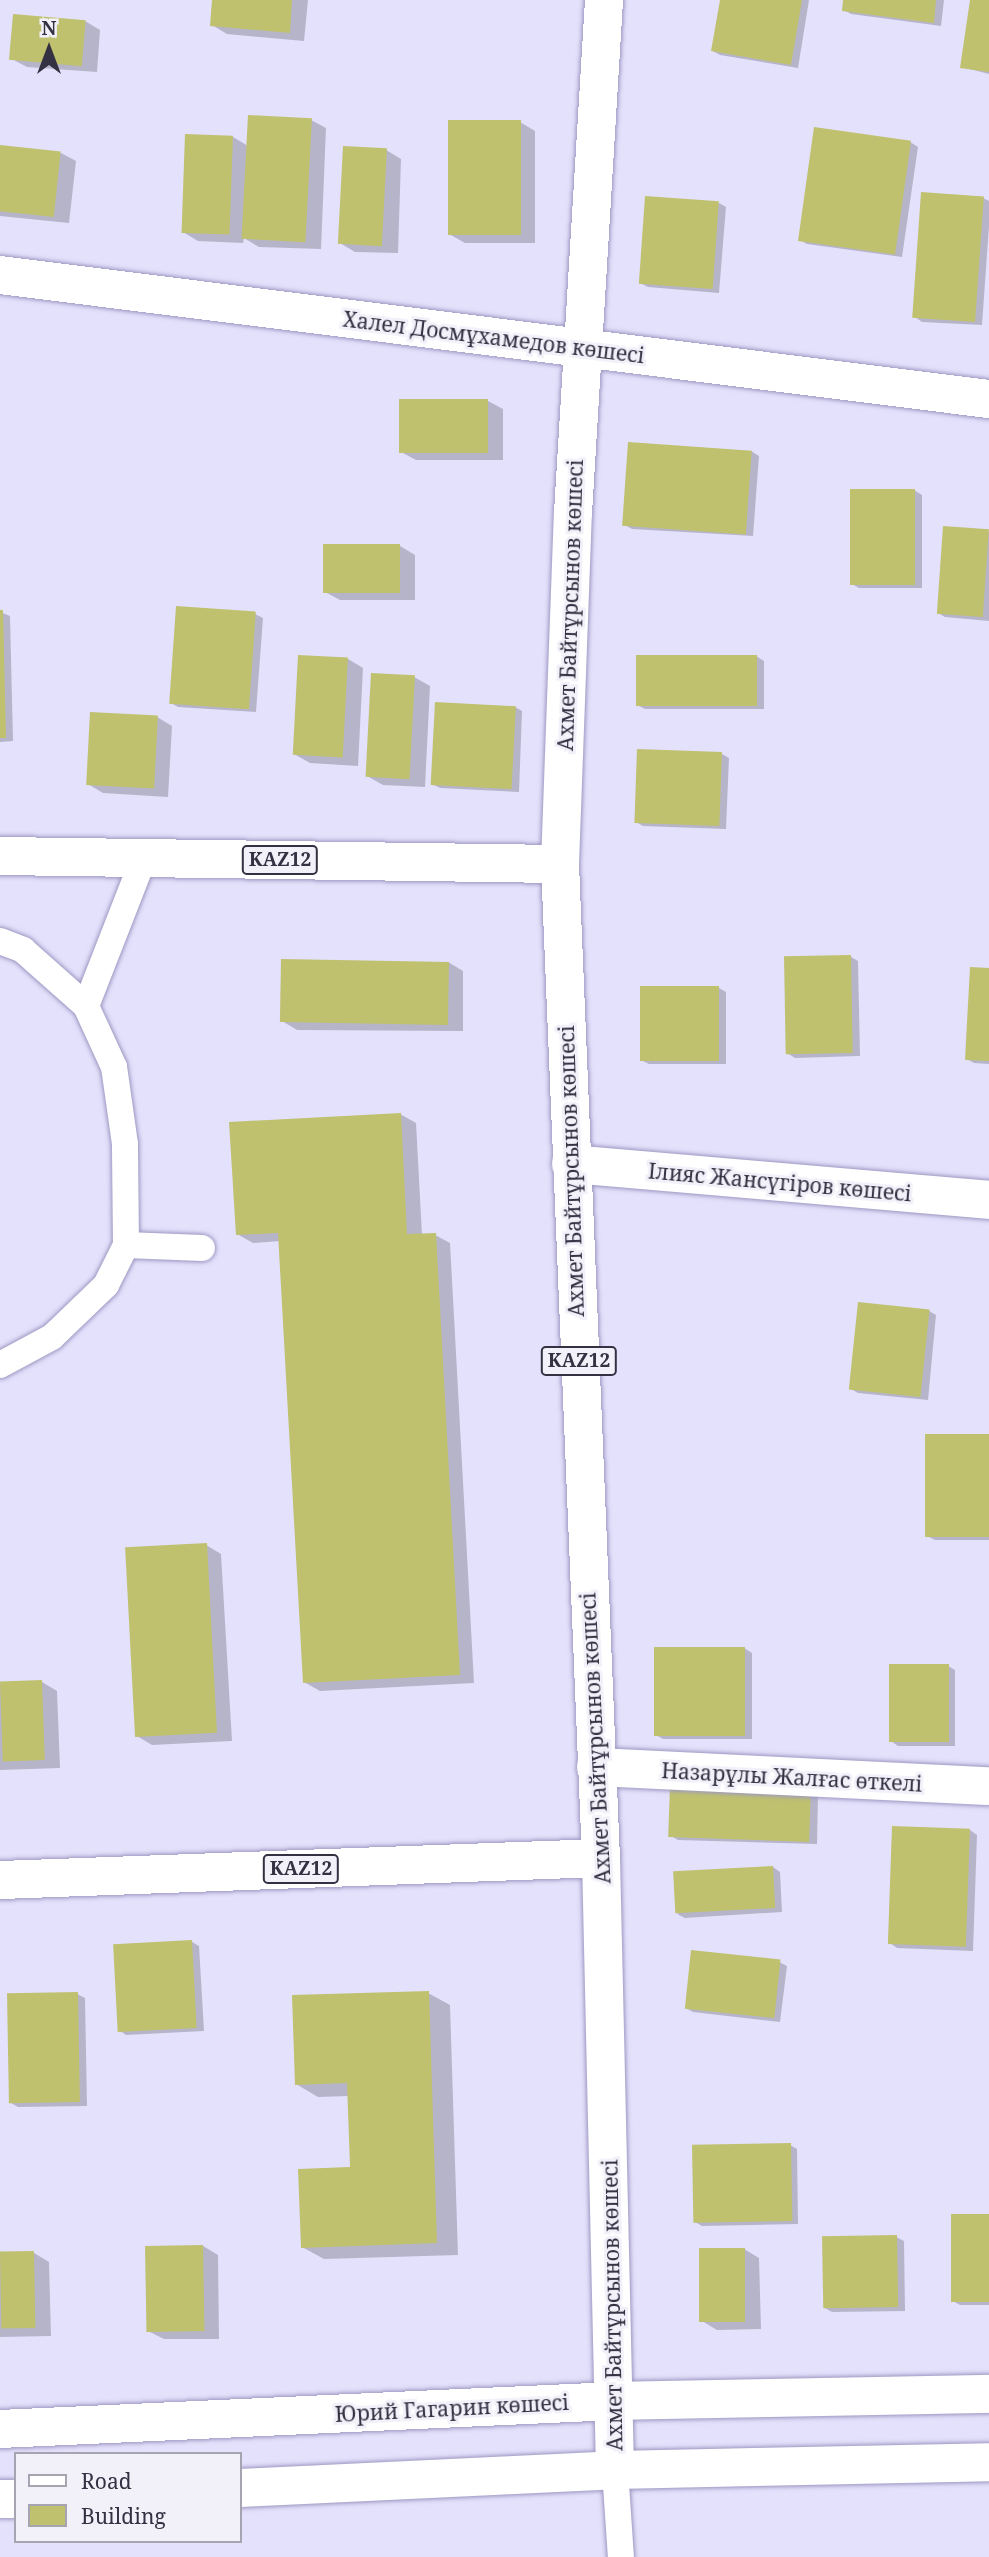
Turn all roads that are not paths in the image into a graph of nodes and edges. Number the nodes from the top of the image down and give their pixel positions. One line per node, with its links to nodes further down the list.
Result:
1 (604, 0): 3 (street, Ахмет Байтұрсынов көшесі)
2 (0, 275): 3 (street, Халел Досмұхамедов көшесі)
3 (583, 348): 4 (street, Халел Досмұхамедов көшесі); 7 (street, Ахмет Байтұрсынов көшесі)
4 (989, 399)
5 (0, 856): 6 (street, KAZ12)
6 (144, 858): 7 (street, KAZ12); 9 (lane)
7 (560, 864): 10 (street, Ахмет Байтұрсынов көшесі / KAZ12)
8 (0, 941): 9 (lane)
9 (86, 1006): 12 (lane)
10 (570, 1164): 11 (street, Ілияс Жансүгіров көшесі); 15 (street, Ахмет Байтұрсынов көшесі / KAZ12)
11 (989, 1200)
12 (126, 1245): 13 (lane); 14 (lane)
13 (202, 1248)
14 (0, 1365)
15 (596, 1768): 16 (street, Назарұлы Жалғас өткелі); 17 (street, Ахмет Байтұрсынов көшесі / KAZ12)
16 (989, 1786)
17 (601, 1858): 18 (street, KAZ12); 20 (street, Ахмет Байтұрсынов көшесі)
18 (0, 1880)
19 (989, 2394): 20 (street, Юрий Гагарин көшесі)
20 (615, 2401): 21 (street, Юрий Гагарин көшесі); 23 (street, Ахмет Байтұрсынов көшесі)
21 (0, 2429)
22 (989, 2462): 23 (street)
23 (615, 2470): 24 (street); 25 (lane)
24 (242, 2488)
25 (621, 2557)

